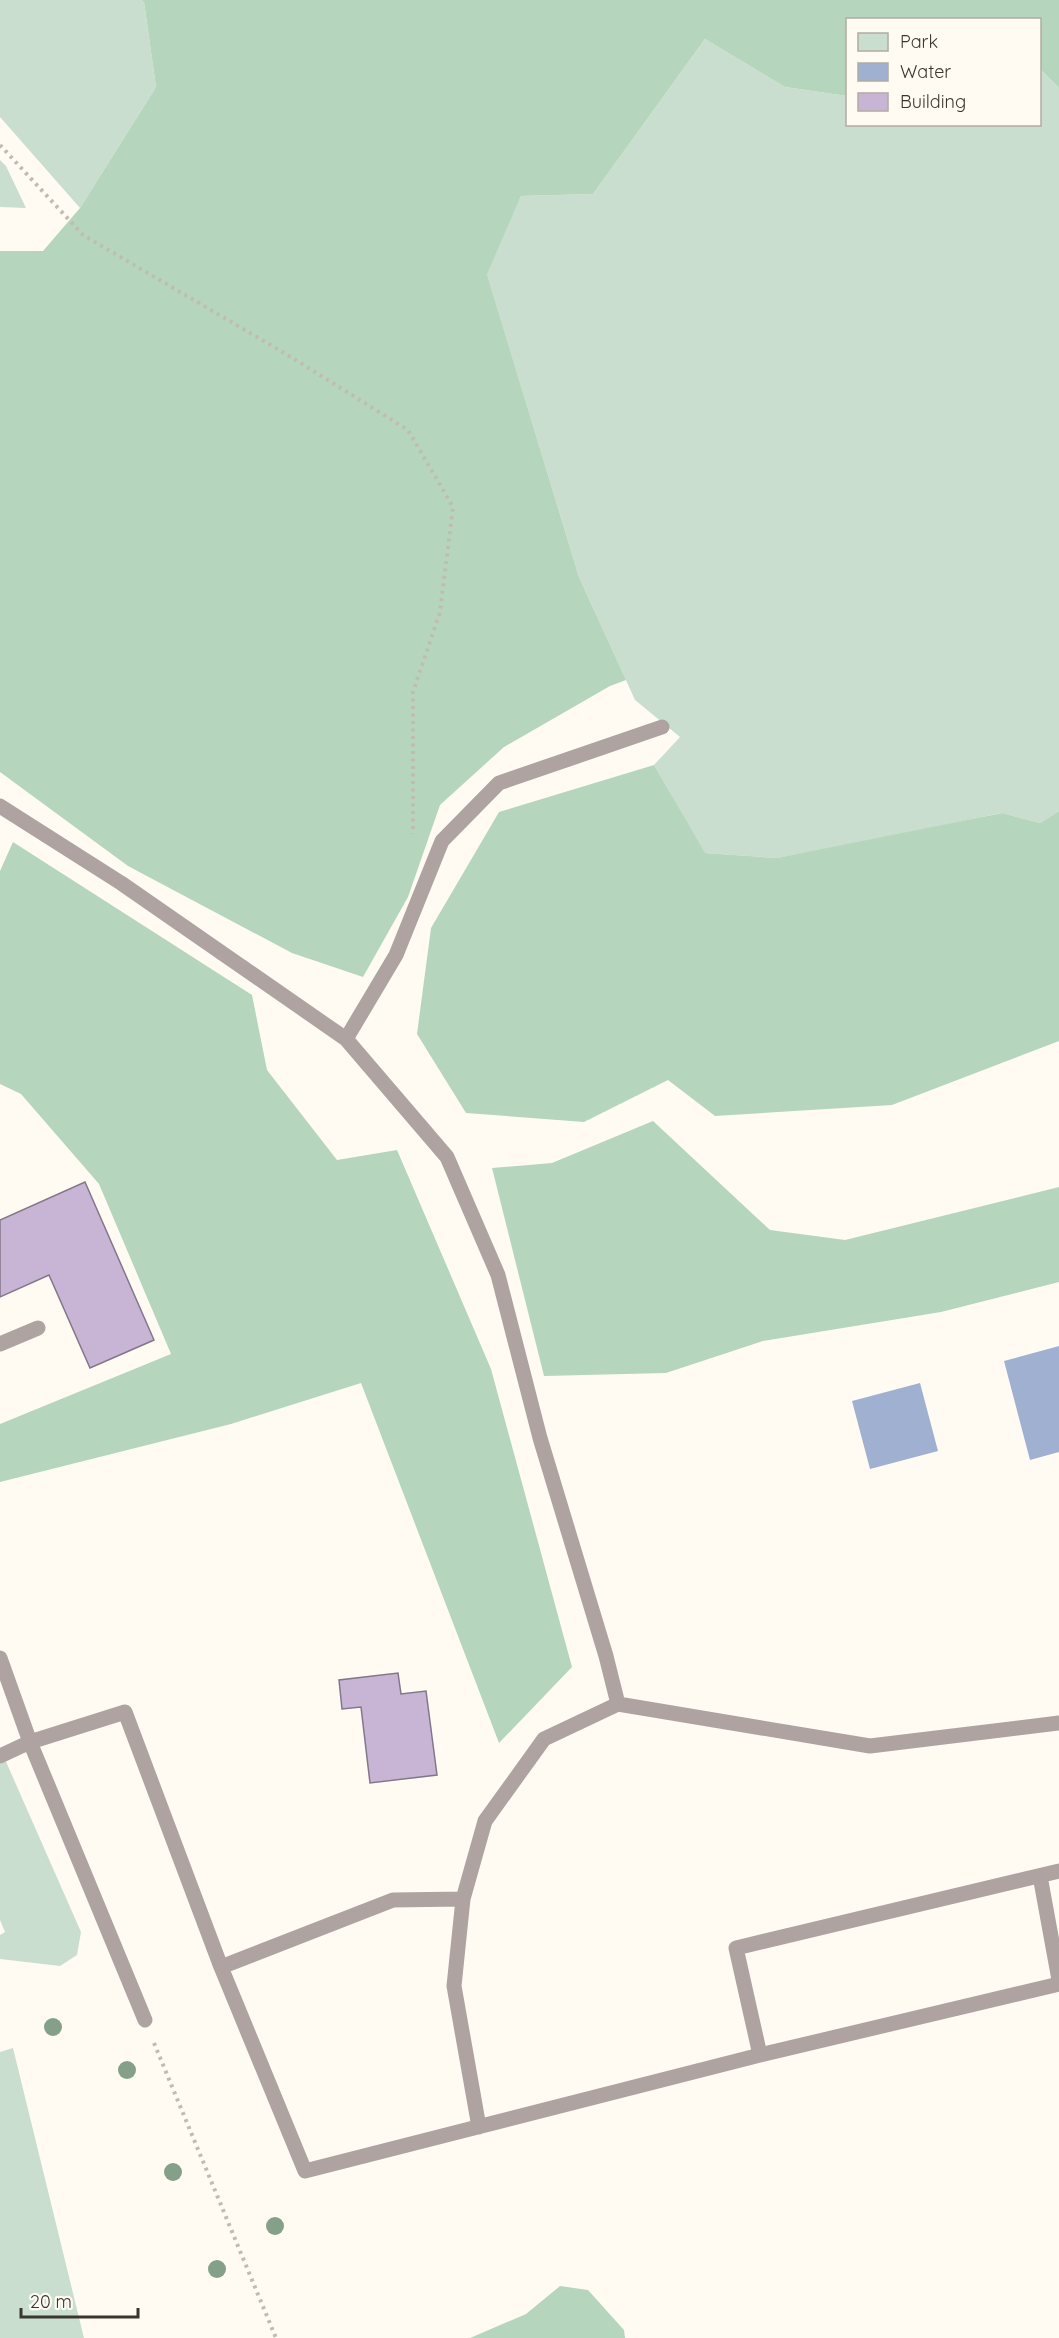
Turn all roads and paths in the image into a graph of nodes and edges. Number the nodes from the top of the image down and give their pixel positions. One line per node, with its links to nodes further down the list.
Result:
1 (0, 145): 4 (path)
2 (662, 727): 5 (lane)
3 (0, 806): 5 (lane)
4 (410, 843)
5 (346, 1040): 9 (lane)
6 (38, 1328): 7 (lane)
7 (0, 1344)
8 (0, 1658): 11 (lane)
9 (618, 1704): 10 (lane); 15 (lane)
10 (1059, 1723)
11 (30, 1742): 12 (lane); 16 (lane); 18 (lane)
12 (0, 1756)
13 (1059, 1871): 14 (lane)
14 (1040, 1876): 17 (lane); 19 (lane)
15 (463, 1899): 16 (lane); 20 (lane)
16 (220, 1967): 20 (lane)
17 (1059, 1982): 19 (lane)
18 (145, 2020): 21 (path)
19 (760, 2055): 20 (lane)
20 (479, 2127)
21 (276, 2338)

